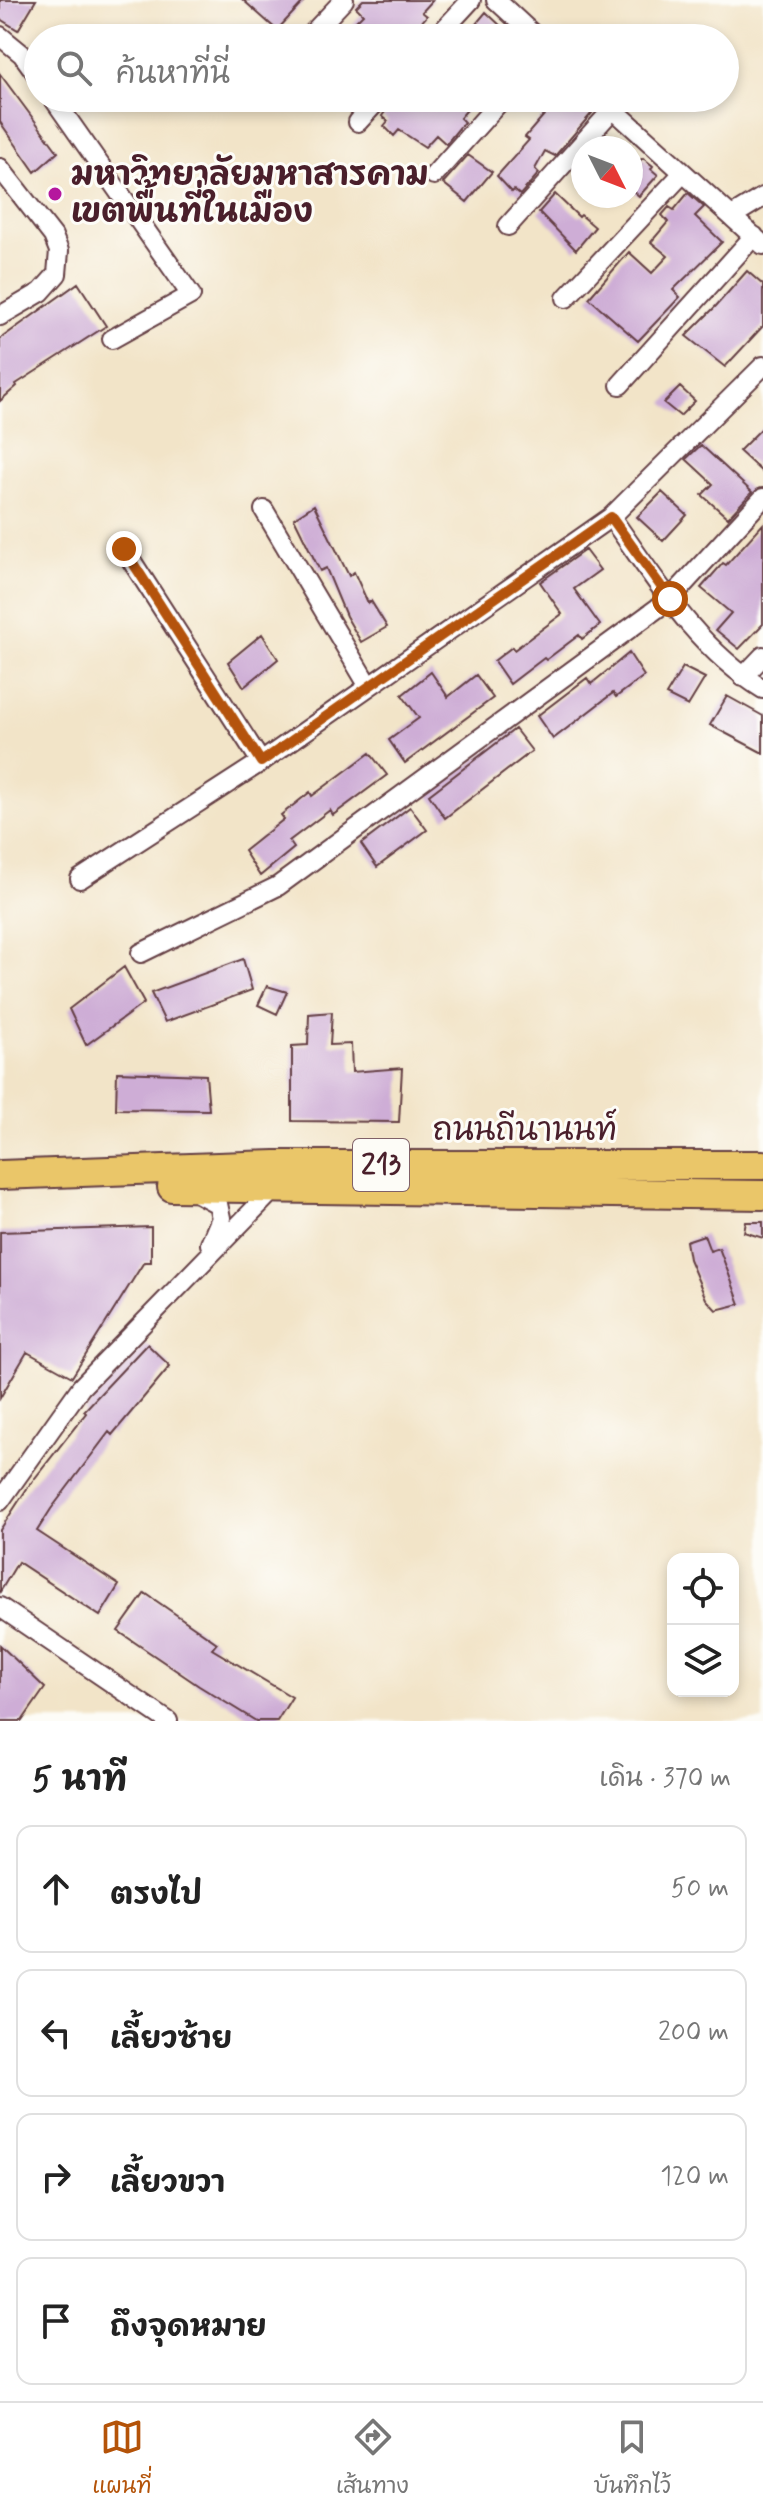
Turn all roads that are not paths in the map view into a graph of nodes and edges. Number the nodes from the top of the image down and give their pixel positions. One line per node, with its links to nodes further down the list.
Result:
1 (344, 0): 4 (street)
2 (471, 0): 5 (street)
3 (496, 0): 6 (street)
4 (321, 24)
5 (449, 24)
6 (522, 24)
7 (0, 36): 8 (street)
8 (24, 57)
9 (63, 112): 24 (street)
10 (367, 112): 14 (street)
11 (490, 112): 17 (street)
12 (601, 112): 20 (street)
13 (616, 112): 16 (street)
14 (358, 122)
15 (0, 168): 23 (street)
16 (683, 173): 19 (street); 22 (street)
17 (434, 175)
18 (763, 197): 19 (street)
19 (732, 216): 21 (street)
20 (508, 226)
21 (758, 241): 26 (street)
22 (566, 298)
23 (0, 316)
24 (112, 339)
25 (760, 373): 29 (street)
26 (620, 385)
27 (763, 498): 31 (street)
28 (264, 510): 34 (street)
29 (611, 517): 31 (street); 34 (street)
30 (124, 549): 36 (street)
31 (670, 599): 33 (street); 38 (street)
32 (763, 656): 33 (street)
33 (743, 677): 35 (street)
34 (368, 685): 36 (street)
35 (763, 689)
36 (261, 762): 37 (street)
37 (80, 879)
38 (141, 953)
39 (763, 1165): 40 (main road, ถนนถีนานนท์ / 213)
40 (0, 1175)
41 (185, 1187): 42 (main road, ถนนถีนานนท์ / 213); 43 (main road, ถนนถีนานนท์ / 213); 45 (street)
42 (275, 1188): 44 (main road, ถนนถีนานนท์ / 213); 45 (street)
43 (0, 1192)
44 (763, 1195)
45 (193, 1270): 46 (street)
46 (0, 1501)
47 (0, 1607): 48 (street)
48 (168, 1721)

